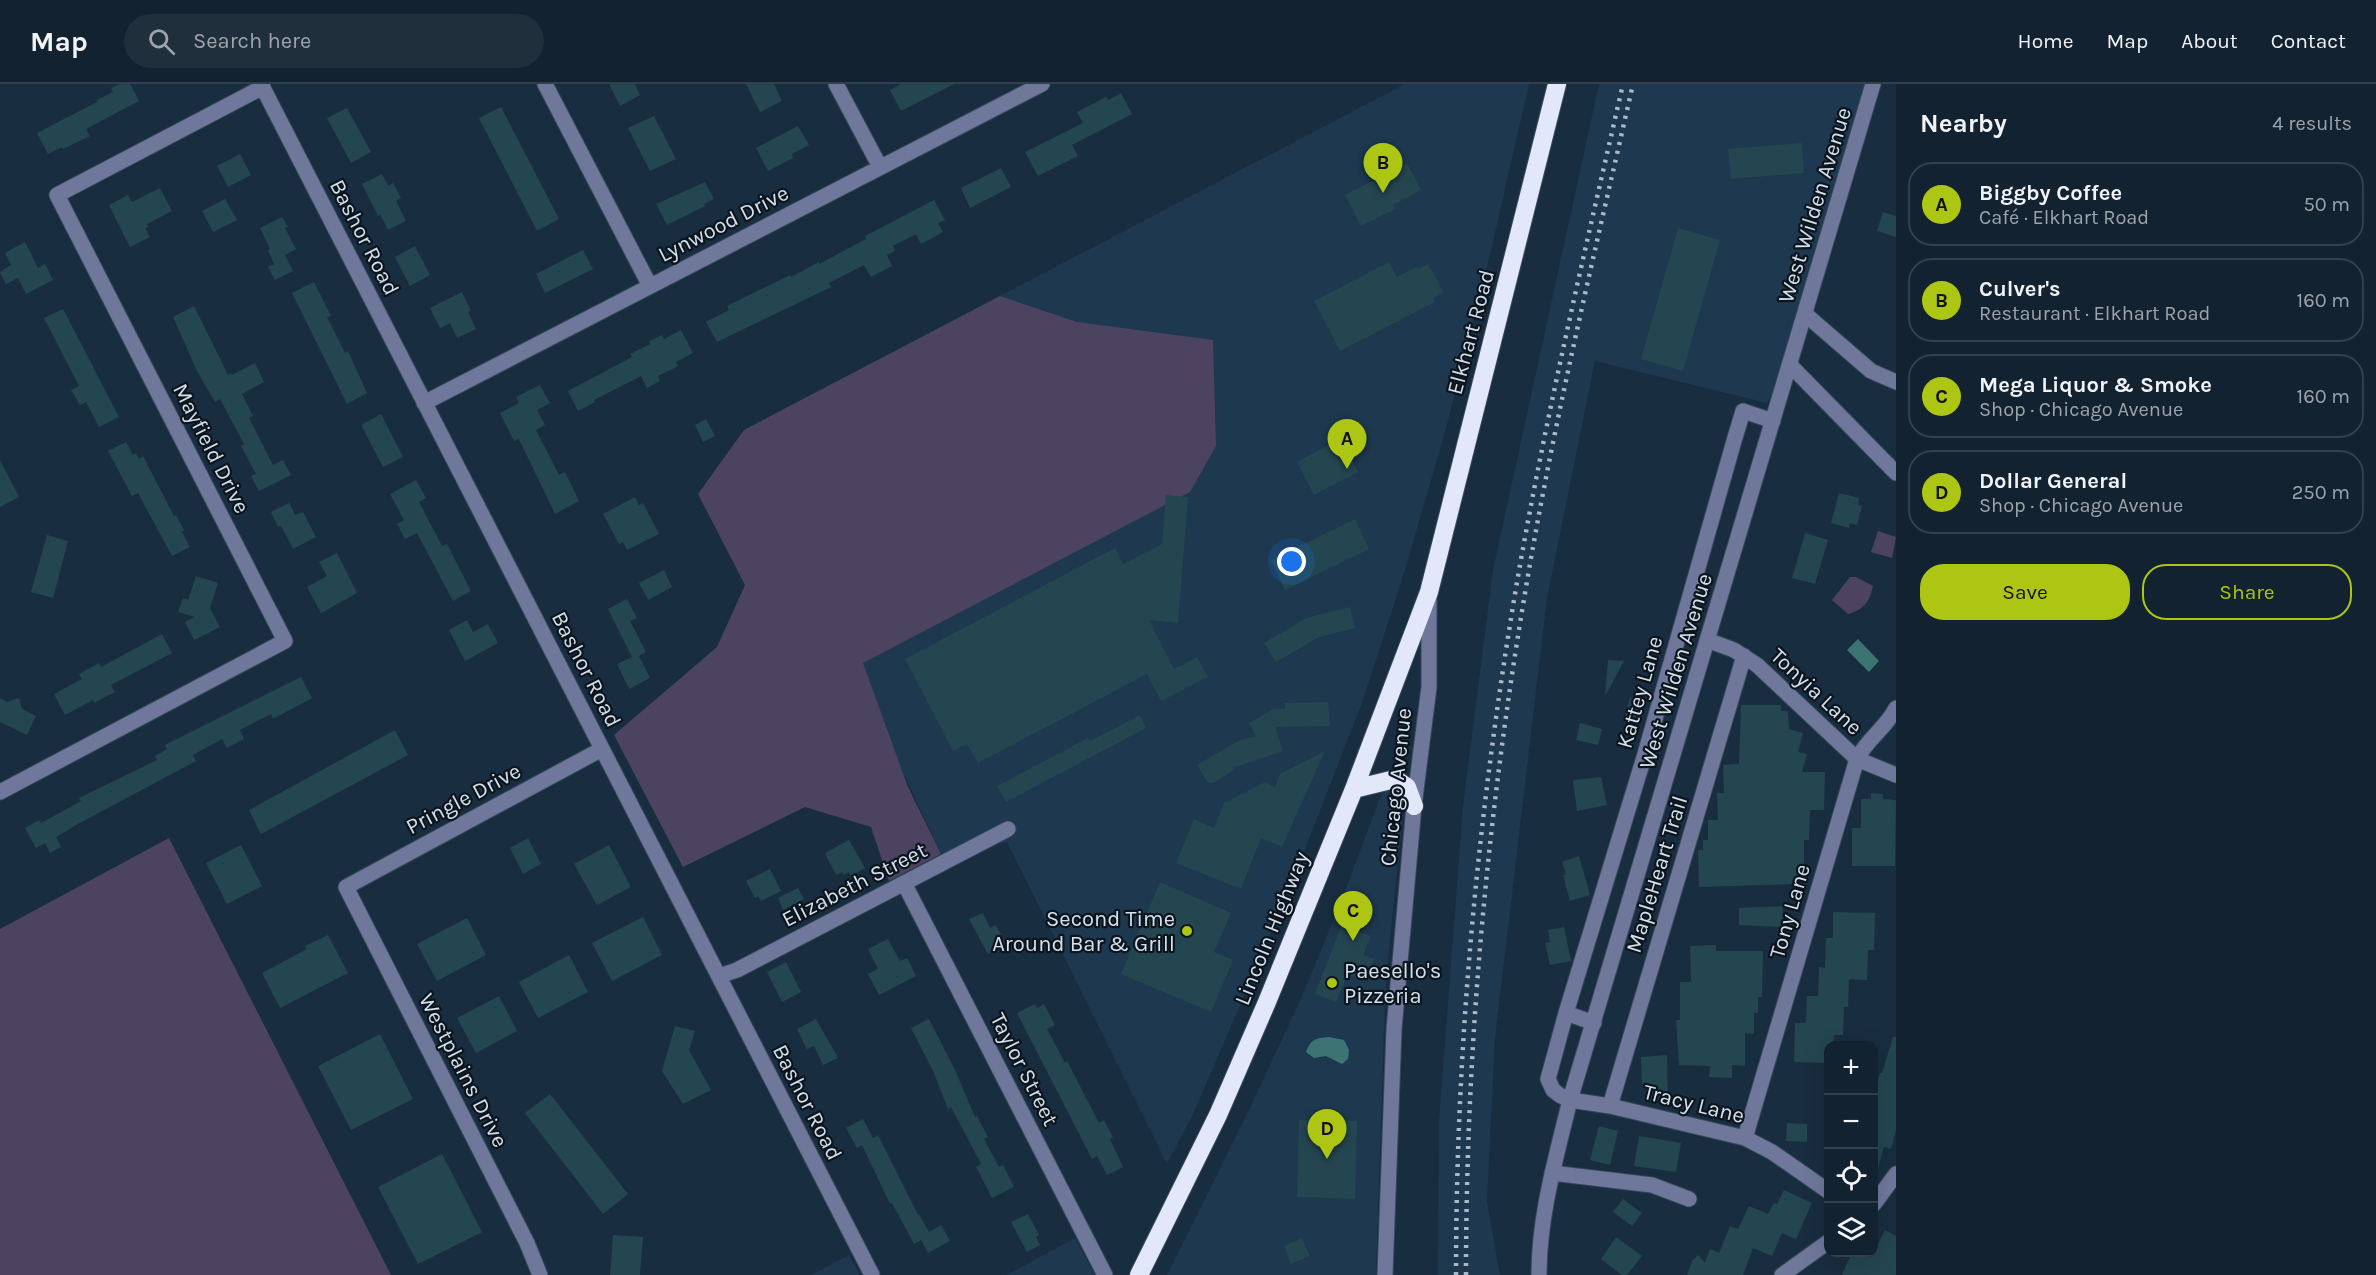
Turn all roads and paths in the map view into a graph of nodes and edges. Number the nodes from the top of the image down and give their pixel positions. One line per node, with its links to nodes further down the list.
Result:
1 (545, 84): 8 (street)
2 (836, 84): 7 (street)
3 (1042, 84): 7 (street, Lynwood Drive)
4 (1557, 84): 15 (highway, Elkhart Road)
5 (1873, 84): 9 (street, West Wilden Avenue)
6 (262, 86): 12 (street, Bashor Road); 25 (street, Mayfield Drive)
7 (880, 167): 8 (street, Lynwood Drive)
8 (650, 286): 12 (street, Lynwood Drive)
9 (1805, 314): 10 (street, West Wilden Avenue); 11 (street)
10 (1790, 365): 13 (street, West Wilden Avenue); 14 (street)
11 (1896, 382)
12 (424, 403): 21 (street, Bashor Road)
13 (1773, 421): 16 (street, West Wilden Avenue); 18 (street, Kattey Lane)
14 (1896, 473)
15 (1429, 592): 24 (highway, Lincoln Highway); 26 (street, Chicago Avenue)
16 (1707, 640): 17 (street, Tonyia Lane); 20 (street, West Wilden Avenue)
17 (1744, 656): 22 (street, Tonyia Lane); 34 (street, MapleHeart Trail)
18 (1658, 708): 20 (street); 31 (street, Kattey Lane)
19 (1896, 708): 22 (street, Tony Lane)
20 (1685, 716): 32 (street, West Wilden Avenue)
21 (602, 749): 29 (street, Pringle Drive); 30 (street, Bashor Road)
22 (1857, 759): 23 (street, Tonyia Lane); 35 (street, Tony Lane)
23 (1896, 775)
24 (1354, 789): 26 (highway); 46 (highway, Lincoln Highway)
25 (0, 792)
26 (1414, 806): 47 (street, Chicago Avenue)
27 (1008, 829): 28 (street, Elizabeth Street)
28 (904, 883): 30 (street, Elizabeth Street); 45 (street, Taylor Street)
29 (346, 887): 43 (street, Westplains Drive)
30 (719, 976): 44 (street, Bashor Road)
31 (1566, 1013): 32 (street); 33 (street, Kattey Lane)
32 (1594, 1023): 33 (street, West Wilden Avenue)
33 (1570, 1100): 34 (street, Tracy Lane); 36 (street, West Wilden Avenue)
34 (1610, 1106): 35 (street, Tracy Lane)
35 (1745, 1138): 38 (street, Tracy Lane)
36 (1552, 1173): 39 (street); 42 (street, West Wilden Avenue)
37 (1896, 1174): 40 (street)
38 (1824, 1188)
39 (1689, 1199)
40 (1875, 1203)
41 (1824, 1245): 50 (street)
42 (1539, 1257): 48 (street); 49 (street, West Wilden Avenue)
43 (540, 1275)
44 (872, 1275)
45 (1105, 1275)
46 (1139, 1275)
47 (1384, 1275)
48 (1533, 1275)
49 (1539, 1275)
50 (1782, 1275)

